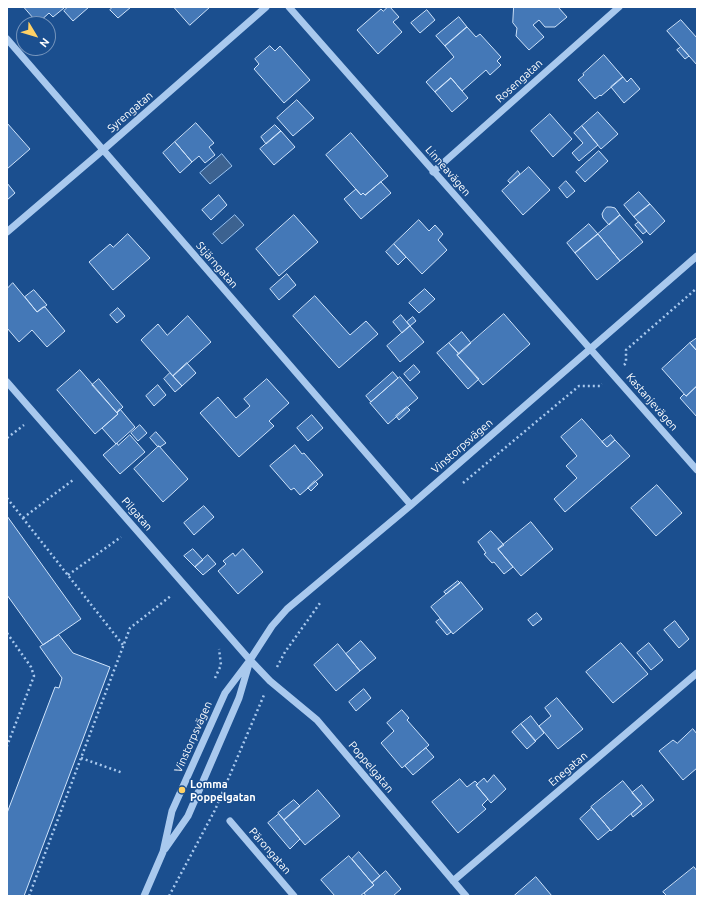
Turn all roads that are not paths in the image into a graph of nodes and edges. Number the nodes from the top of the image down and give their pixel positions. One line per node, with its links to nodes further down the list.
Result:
1 (266, 7): 5 (street, Syrengatan)
2 (289, 7): 6 (street, Linneavägen)
3 (619, 7): 6 (street, Rosengatan)
4 (7, 39): 5 (street, Stjärngatan)
5 (103, 150): 7 (street, Syrengatan); 12 (street, Stjärngatan)
6 (433, 172): 9 (street, Linneavägen)
7 (7, 232)
8 (697, 256): 9 (street, Vinstorpsvägen)
9 (591, 349): 11 (street, Kastanjevägen); 12 (street, Vinstorpsvägen)
10 (7, 382): 13 (street, Pilgatan)
11 (697, 470)
12 (411, 505): 13 (street, Vinstorpsvägen)
13 (250, 660): 16 (street, Vinstorpsvägen); 16 (street, Vinstorpsvägen); 17 (street, Poppelgatan)
14 (697, 673): 17 (street, Enegatan)
15 (230, 821): 19 (street, Pärongatan)
16 (163, 852): 18 (street, Vinstorpsvägen)
17 (453, 881): 20 (street, Poppelgatan)
18 (144, 896)
19 (294, 896)
20 (466, 896)

